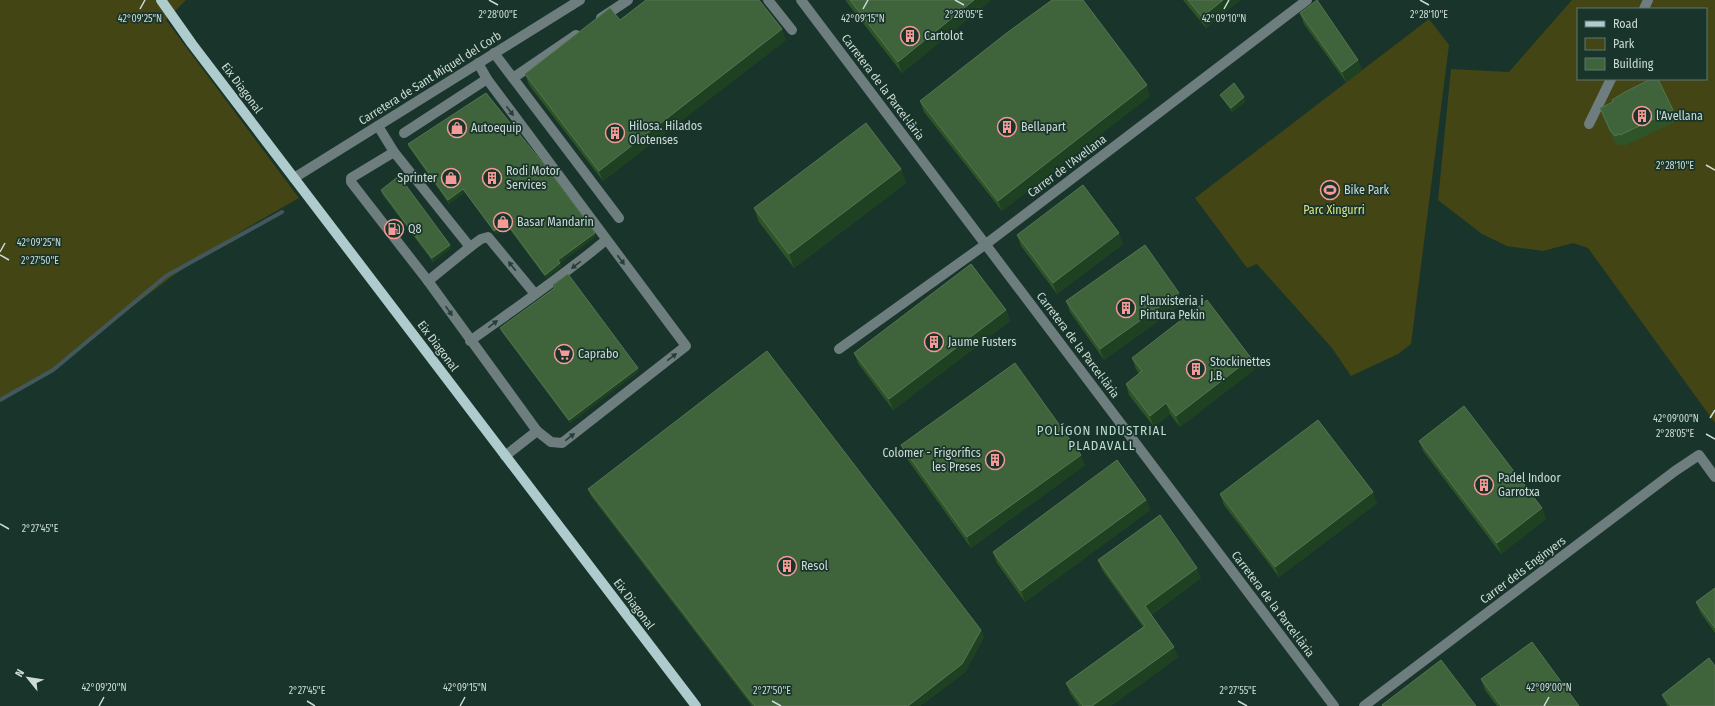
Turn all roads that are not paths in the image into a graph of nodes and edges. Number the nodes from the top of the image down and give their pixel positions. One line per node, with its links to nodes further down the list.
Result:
1 (161, 0): 17 (main road, Eix Diagonal)
2 (580, 0): 8 (street, Carretera de Sant Miquel del Corb)
3 (628, 0): 10 (street)
4 (768, 0): 7 (street)
5 (801, 0): 20 (street, Carretera de la Parcel·lària)
6 (1307, 0): 20 (street, Carrer de l'Avellana)
7 (792, 30)
8 (494, 54): 9 (street, Carretera de Sant Miquel del Corb); 10 (street)
9 (478, 63): 11 (street); 14 (street, Carretera de Sant Miquel del Corb)
10 (513, 78): 18 (street)
11 (486, 79): 15 (street); 19 (street, one-way to 19)
12 (1611, 80): 13 (street)
13 (1589, 124)
14 (378, 126): 16 (street); 17 (street, Carretera de Sant Miquel del Corb)
15 (404, 133)
16 (394, 152): 21 (street); 22 (street)
17 (294, 178): 27 (main road, Eix Diagonal)
18 (619, 218)
19 (606, 240): 23 (street, one-way to 23); 26 (street)
20 (986, 244): 25 (street, Carrer de l'Avellana); 30 (street, Carretera de la Parcel·lària)
21 (470, 247): 22 (street); 23 (street, one-way to 21)
22 (428, 281): 24 (street, one-way to 24)
23 (535, 294): 24 (street, one-way to 23)
24 (470, 342): 26 (street)
25 (839, 349)
26 (537, 431): 27 (street)
27 (506, 456): 29 (main road, Eix Diagonal)
28 (1715, 477): 31 (street, Carrer dels Enginyers)
29 (696, 706)
30 (1334, 706)
31 (1364, 706)

